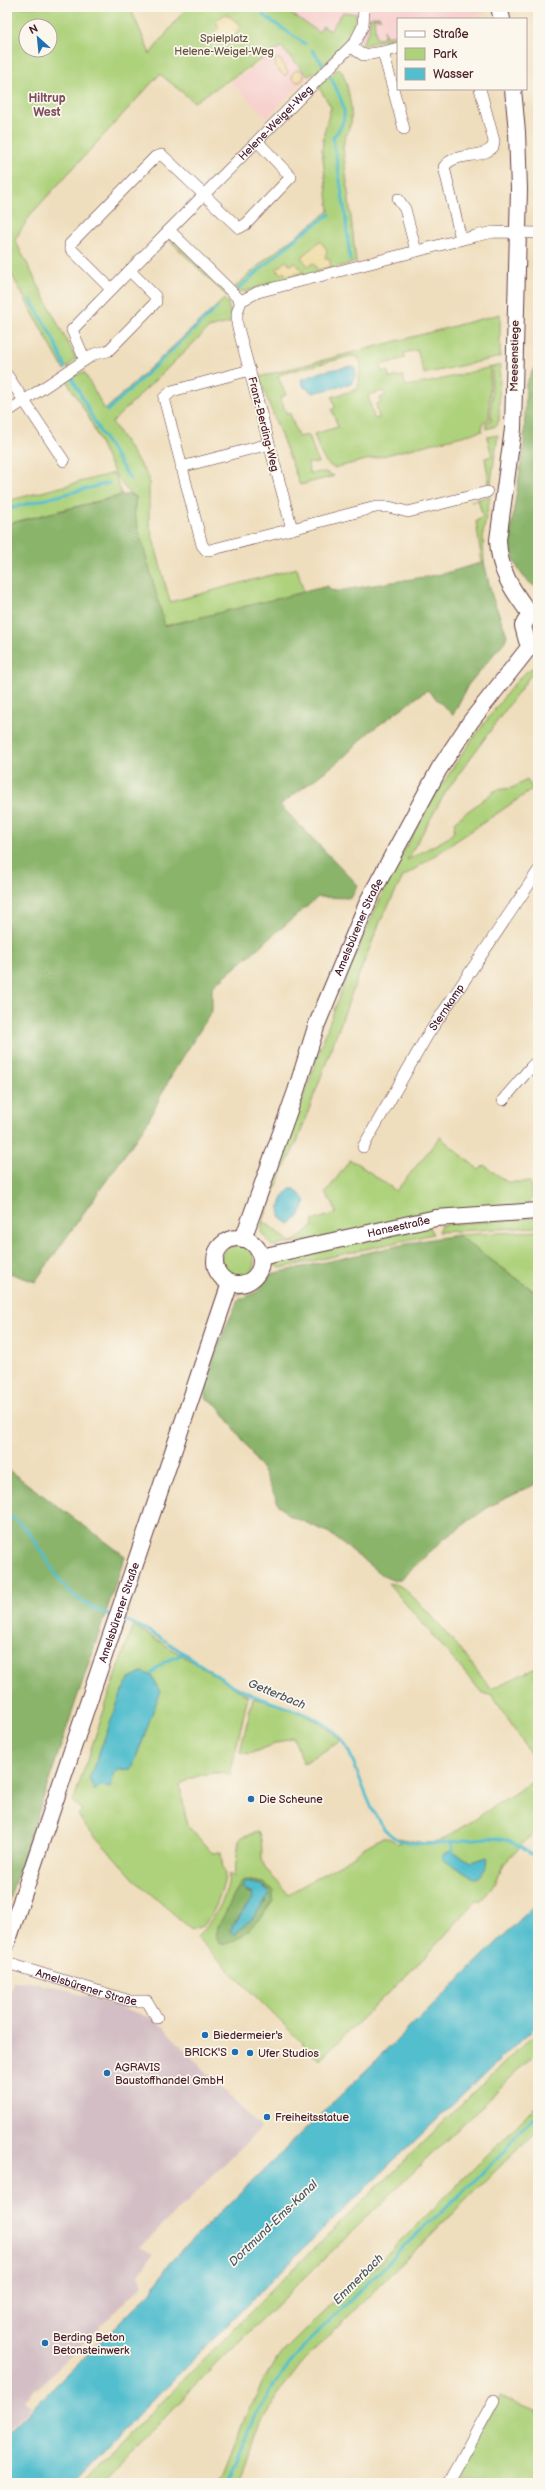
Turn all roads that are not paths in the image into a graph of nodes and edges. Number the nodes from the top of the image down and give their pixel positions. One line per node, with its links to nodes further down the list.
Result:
1 (364, 7): 4 (street, Helene-Weigel-Weg)
2 (499, 7): 3 (street)
3 (502, 18)
4 (351, 46): 6 (street); 10 (street, Helene-Weigel-Weg)
5 (397, 48): 6 (street)
6 (383, 52): 9 (street)
7 (480, 90): 16 (street)
8 (513, 90): 15 (street, Meesenstiege)
9 (404, 129)
10 (257, 141): 11 (street, Helene-Weigel-Weg); 11 (street)
11 (203, 196): 13 (street, Helene-Weigel-Weg); 19 (street)
12 (398, 200): 17 (street)
13 (169, 230): 18 (street, Helene-Weigel-Weg); 20 (street)
14 (538, 233): 15 (street)
15 (517, 234): 16 (street); 31 (street, Meesenstiege)
16 (461, 239): 17 (street)
17 (416, 251): 20 (street)
18 (130, 271): 19 (street, Helene-Weigel-Weg); 21 (street)
19 (111, 289): 21 (street, Helene-Weigel-Weg)
20 (241, 302): 22 (street, Franz-Berding-Weg)
21 (85, 360): 24 (street)
22 (250, 370): 26 (street, Franz-Berding-Weg); 28 (street)
23 (7, 375): 24 (street)
24 (24, 401): 25 (street); 27 (street)
25 (7, 412)
26 (269, 444): 28 (street); 30 (street, Franz-Berding-Weg)
27 (64, 462)
28 (181, 467): 30 (street)
29 (487, 492): 30 (street)
30 (292, 529)
31 (534, 612): 32 (street, Amelsbürener Straße)
32 (535, 647): 38 (street, Amelsbürener Straße)
33 (538, 871): 36 (street, Sternkamp)
34 (536, 1066): 35 (street)
35 (503, 1100)
36 (363, 1147)
37 (538, 1211): 39 (street, Hansestraße)
38 (243, 1238): 39 (street); 40 (street)
39 (261, 1257): 40 (street)
40 (230, 1283): 41 (street, Amelsbürener Straße)
41 (7, 1943)
42 (7, 1963): 43 (street, Amelsbürener Straße)
43 (157, 2018)
44 (494, 2400): 45 (street)
45 (448, 2483)

